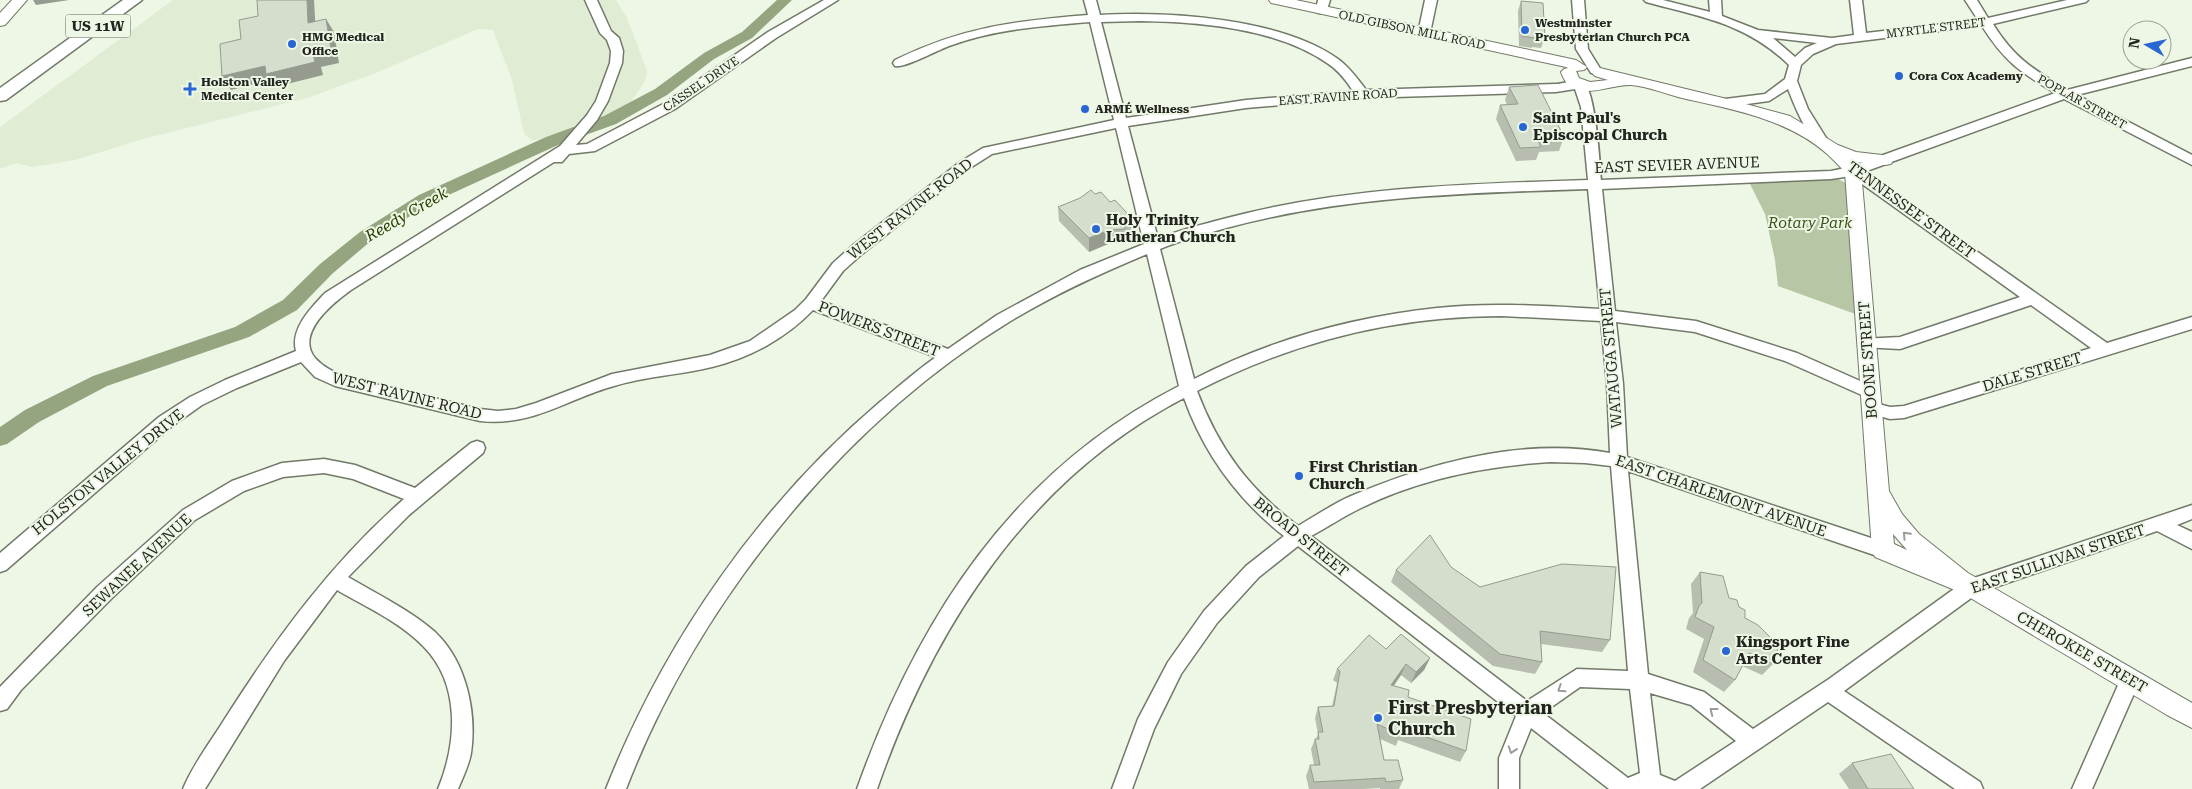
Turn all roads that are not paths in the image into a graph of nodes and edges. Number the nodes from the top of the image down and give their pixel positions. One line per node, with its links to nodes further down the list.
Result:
1 (20, 0): 18 (main road)
2 (134, 0): 33 (highway, US 11W)
3 (591, 0): 38 (street)
4 (832, 0): 38 (street, CASSEL DRIVE)
5 (1090, 0): 16 (street, BROAD STREET)
6 (1276, 0): 15 (main road, OLD GIBSON MILL ROAD)
7 (1431, 0): 21 (street)
8 (1578, 0): 27 (street)
9 (1650, 0): 17 (street)
10 (1715, 0): 17 (street)
11 (1856, 0): 22 (street)
12 (1971, 0): 19 (street, POPLAR STREET)
13 (1984, 0): 19 (street)
14 (2082, 0): 19 (street, MYRTLE STREET)
15 (1323, 5): 21 (main road, OLD GIBSON MILL ROAD)
16 (1094, 18): 25 (street); 31 (street); 36 (street, BROAD STREET)
17 (1716, 18): 20 (street)
18 (0, 22)
19 (1987, 22): 22 (street, MYRTLE STREET); 32 (street, POPLAR STREET)
20 (1754, 32): 23 (street); 26 (street)
21 (1424, 33): 27 (main road, OLD GIBSON MILL ROAD)
22 (1860, 38): 23 (street, MYRTLE STREET)
23 (1834, 41): 26 (street, MYRTLE STREET)
24 (2192, 62): 32 (street, EAST SEVIER AVENUE)
25 (899, 64)
26 (1794, 64): 29 (street)
27 (1577, 70): 28 (street); 28 (main road); 30 (street, EAST RAVINE ROAD); 35 (street, WATAUGA STREET)
28 (1599, 78): 34 (main road); 35 (street)
29 (1791, 82): 34 (street); 37 (street, TENNESSEE STREET)
30 (1556, 88): 31 (street, EAST RAVINE ROAD); 35 (street)
31 (1362, 94): 36 (street, EAST RAVINE ROAD)
32 (2065, 94): 39 (street, EAST SEVIER AVENUE); 40 (street, POPLAR STREET)
33 (0, 96)
34 (1725, 103): 37 (main road)
35 (1587, 107): 42 (street, WATAUGA STREET)
36 (1121, 122): 43 (street, BROAD STREET); 45 (street, WEST RAVINE ROAD)
37 (1827, 145): 39 (main road); 41 (main road, TENNESSEE STREET)
38 (566, 147): 50 (street)
39 (1885, 160): 41 (street, EAST SEVIER AVENUE)
40 (2192, 161)
41 (1853, 171): 42 (street, EAST SEVIER AVENUE); 44 (street, TENNESSEE STREET); 48 (main road, BOONE STREET)
42 (1594, 185): 43 (street, EAST SEVIER AVENUE); 46 (street, WATAUGA STREET)
43 (1152, 246): 51 (street, EAST SEVIER AVENUE); 52 (street, BROAD STREET)
44 (2034, 298): 48 (street); 49 (street, TENNESSEE STREET)
45 (812, 303): 50 (street, WEST RAVINE ROAD); 51 (street, POWERS STREET)
46 (1607, 315): 52 (street, DALE STREET); 53 (street, DALE STREET); 55 (street, WATAUGA STREET)
47 (2192, 323): 49 (street, DALE STREET)
48 (1868, 343): 53 (main road, BOONE STREET)
49 (2104, 350): 53 (street, DALE STREET)
50 (306, 354): 63 (street, HOLSTON VALLEY DRIVE)
51 (947, 355): 76 (street, EAST SEVIER AVENUE)
52 (1188, 388): 60 (street, BROAD STREET); 77 (street, DALE STREET)
53 (1871, 400): 56 (main road, BOONE STREET)
54 (477, 448): 57 (street)
55 (1619, 460): 60 (street, EAST CHARLEMONT AVENUE); 62 (street, EAST CHARLEMONT AVENUE); 66 (street, WATAUGA STREET)
56 (1877, 476): 62 (main road, BOONE STREET); 65 (main road, one-way to 56)
57 (416, 496): 64 (street); 69 (street, SEWANEE AVENUE)
58 (2192, 512): 59 (street, EAST SULLIVAN STREET)
59 (2159, 524): 61 (street); 65 (street, EAST SULLIVAN STREET)
60 (1296, 536): 70 (street, BROAD STREET); 78 (street, EAST CHARLEMONT AVENUE)
61 (2192, 542)
62 (1883, 550): 65 (main road, EAST CHARLEMONT AVENUE)
63 (0, 564)
64 (335, 579): 74 (street); 75 (street)
65 (1972, 587): 67 (main road, CHEROKEE STREET); 68 (street, EAST SULLIVAN STREET)
66 (1639, 680): 70 (street, one-way to 70); 72 (street, one-way to 66); 73 (street, WATAUGA STREET)
67 (2130, 680): 71 (main road, CHEROKEE STREET); 83 (street)
68 (1828, 691): 72 (street, EAST SULLIVAN STREET); 82 (street)
69 (0, 702)
70 (1528, 714): 79 (street, one-way to 79); 80 (street, BROAD STREET)
71 (2192, 716)
72 (1752, 741): 81 (street, EAST SULLIVAN STREET)
73 (1660, 786): 80 (street)
74 (193, 789)
75 (448, 789)
76 (616, 789)
77 (867, 789)
78 (1122, 789)
79 (1509, 789)
80 (1626, 789)
81 (1682, 789)
82 (1973, 789)
83 (2082, 789)

